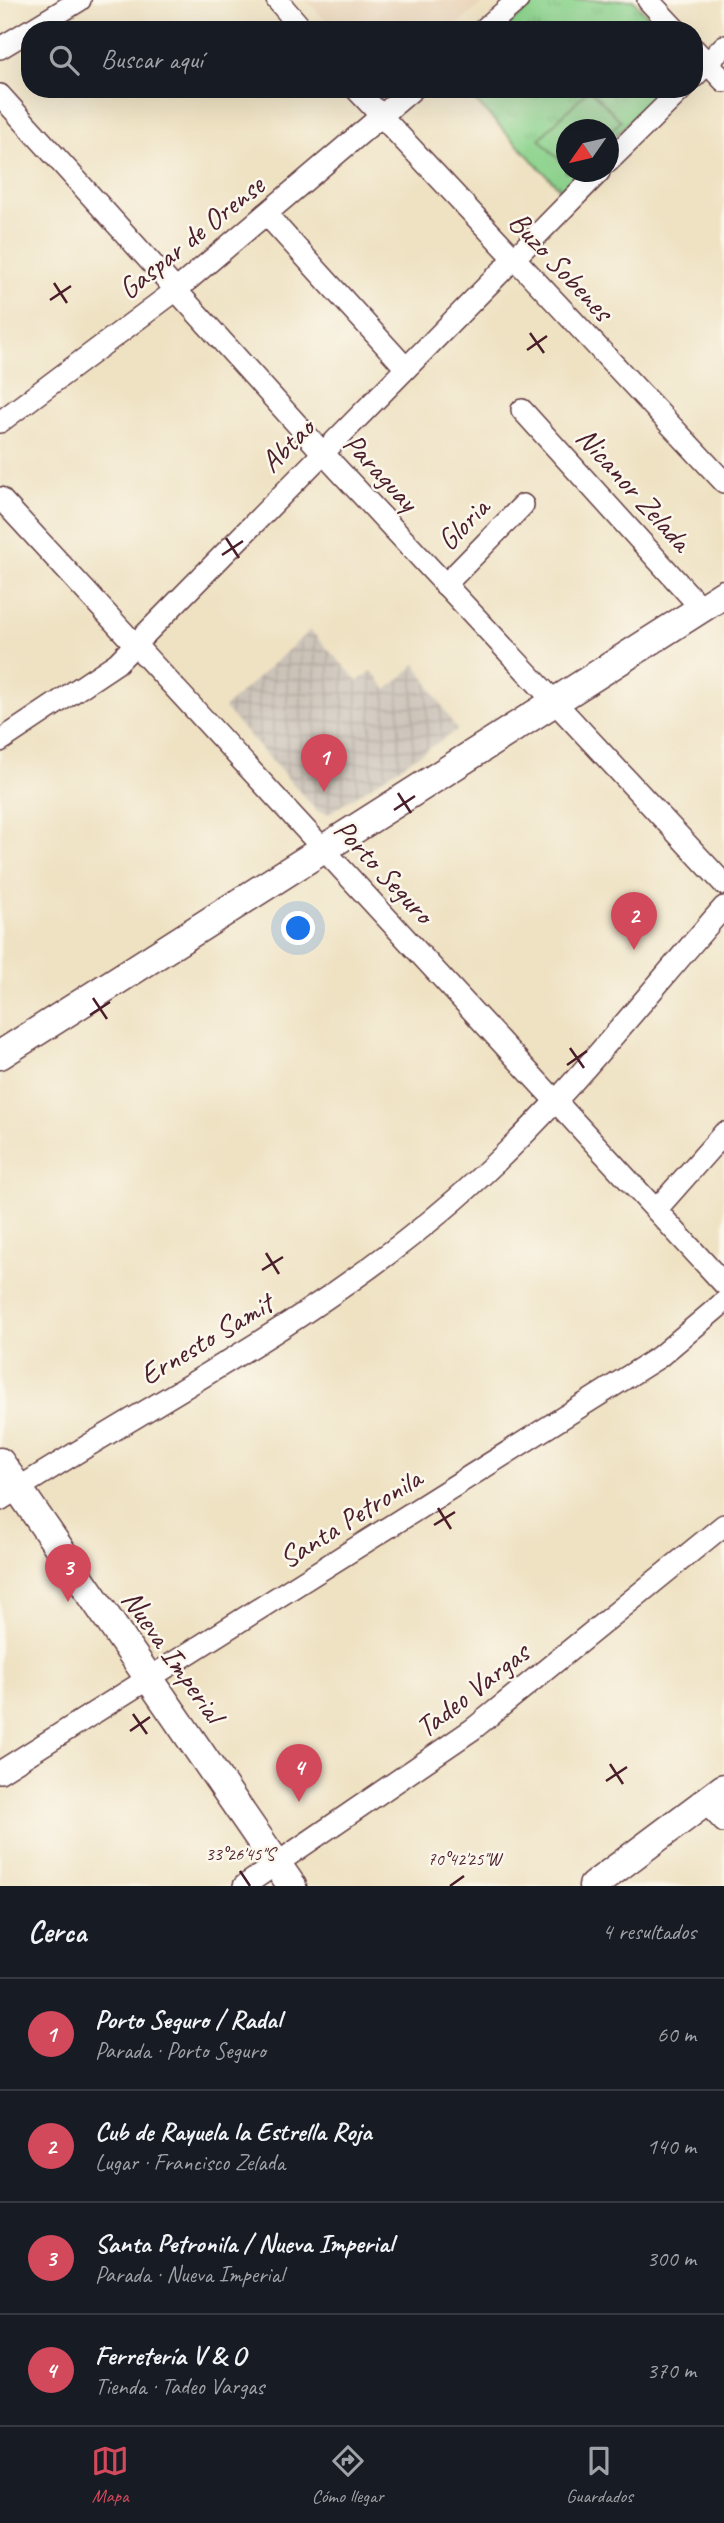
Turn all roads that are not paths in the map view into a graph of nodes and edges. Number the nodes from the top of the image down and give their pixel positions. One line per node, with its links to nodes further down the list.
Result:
1 (80, 0): 5 (street)
2 (277, 0): 6 (street)
3 (518, 0): 7 (street)
4 (648, 0): 8 (street)
5 (45, 21)
6 (295, 21)
7 (494, 21)
8 (668, 21)
9 (21, 35): 11 (street)
10 (724, 46): 12 (street)
11 (0, 48)
12 (703, 60)
13 (703, 66): 14 (street)
14 (724, 81)
15 (0, 95): 24 (street, Paraguay)
16 (364, 98): 19 (street, Buzo Sobenes)
17 (402, 98): 19 (street, Gaspar de Orense)
18 (673, 98): 20 (street)
19 (380, 117): 22 (street, Gaspar de Orense); 23 (street, Buzo Sobenes)
20 (619, 151)
21 (589, 182): 23 (street, Abtao)
22 (266, 214): 24 (street, Gaspar de Orense); 25 (street)
23 (513, 258): 25 (street, Abtao); 29 (street, Buzo Sobenes)
24 (175, 290): 27 (street, Gaspar de Orense); 28 (street, Paraguay)
25 (405, 367): 28 (street, Abtao)
26 (522, 410): 33 (street, Nicanor Zelada)
27 (0, 422)
28 (322, 452): 32 (street, Paraguay); 34 (street, Abtao)
29 (724, 482)
30 (0, 498): 34 (street, Porto Seguro)
31 (523, 505): 32 (street, Gloria)
32 (445, 585): 35 (street, Paraguay)
33 (713, 601): 35 (main road)
34 (133, 645): 36 (street, Abtao); 37 (street, Porto Seguro)
35 (555, 703): 37 (main road); 38 (street, Paraguay)
36 (0, 741)
37 (324, 849): 40 (main road); 41 (street, Porto Seguro)
38 (724, 884)
39 (724, 907): 41 (street, Ernesto Samit)
40 (0, 1055)
41 (555, 1100): 43 (street, Porto Seguro); 47 (street, Ernesto Samit)
42 (724, 1133): 43 (street)
43 (656, 1210): 44 (street, Porto Seguro)
44 (724, 1284)
45 (724, 1302): 49 (street, Santa Petronila)
46 (0, 1462): 47 (main road, Nueva Imperial)
47 (9, 1494): 49 (main road, Nueva Imperial)
48 (724, 1525): 52 (street, Tadeo Vargas)
49 (149, 1680): 50 (street, Santa Petronila); 52 (main road, Nueva Imperial)
50 (0, 1772)
51 (718, 1804): 54 (main road)
52 (285, 1875): 53 (street, Tadeo Vargas)
53 (244, 1886)
54 (593, 1886)

